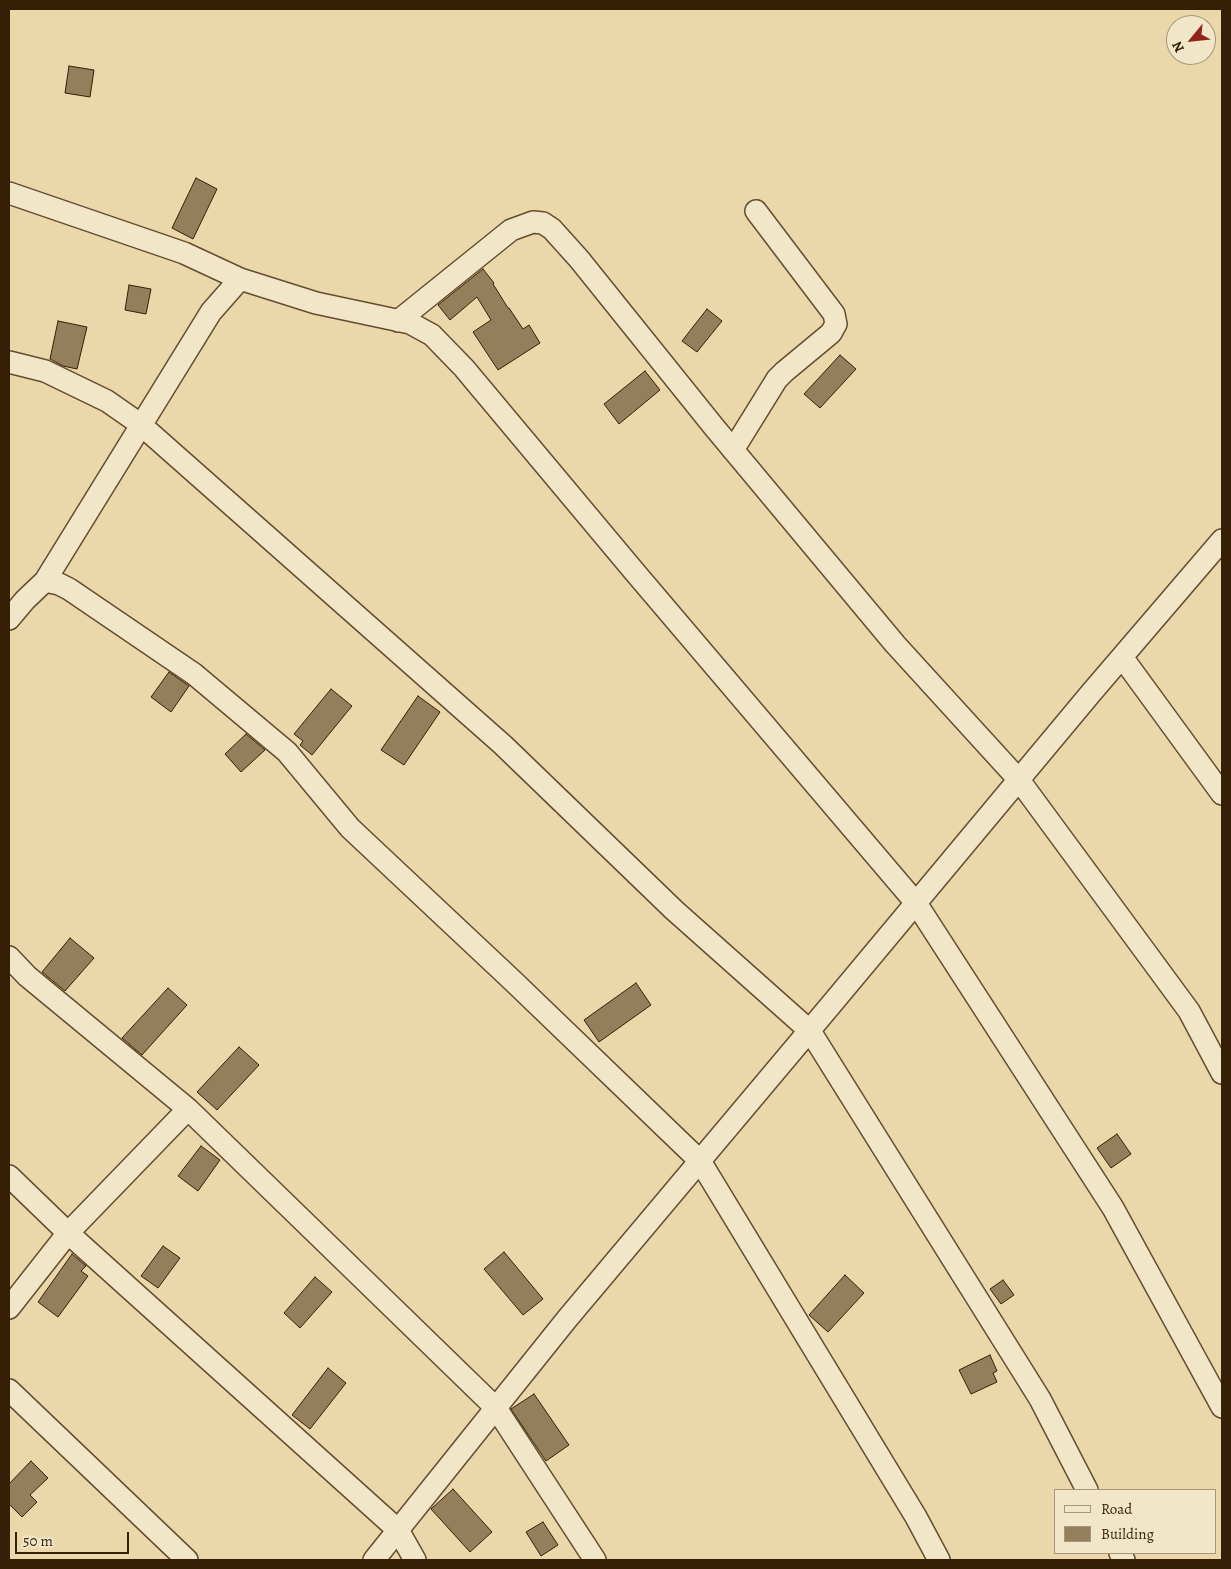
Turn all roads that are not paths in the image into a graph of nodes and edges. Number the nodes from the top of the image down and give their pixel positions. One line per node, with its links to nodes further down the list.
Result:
1 (9, 193): 3 (street)
2 (756, 211): 7 (street)
3 (240, 278): 4 (street); 6 (street)
4 (398, 321): 7 (street); 14 (street)
5 (9, 362): 6 (street)
6 (140, 424): 9 (street); 16 (street)
7 (732, 450): 12 (street)
8 (1222, 540): 11 (street)
9 (45, 581): 10 (street); 19 (street)
10 (9, 619)
11 (1122, 657): 12 (street); 13 (street)
12 (1019, 780): 14 (street); 17 (street)
13 (1222, 794)
14 (916, 903): 16 (street); 24 (street)
15 (9, 957): 18 (street)
16 (810, 1031): 19 (street); 26 (street)
17 (1222, 1073)
18 (188, 1108): 21 (street); 25 (street)
19 (700, 1161): 25 (street); 32 (street)
20 (9, 1176): 21 (street)
21 (68, 1233): 22 (street); 27 (street)
22 (9, 1308)
23 (9, 1390): 28 (street)
24 (1222, 1407)
25 (496, 1408): 27 (street); 31 (street)
26 (1086, 1489)
27 (398, 1530): 29 (street); 30 (street)
28 (187, 1560)
29 (374, 1560)
30 (415, 1560)
31 (595, 1560)
32 (940, 1560)

